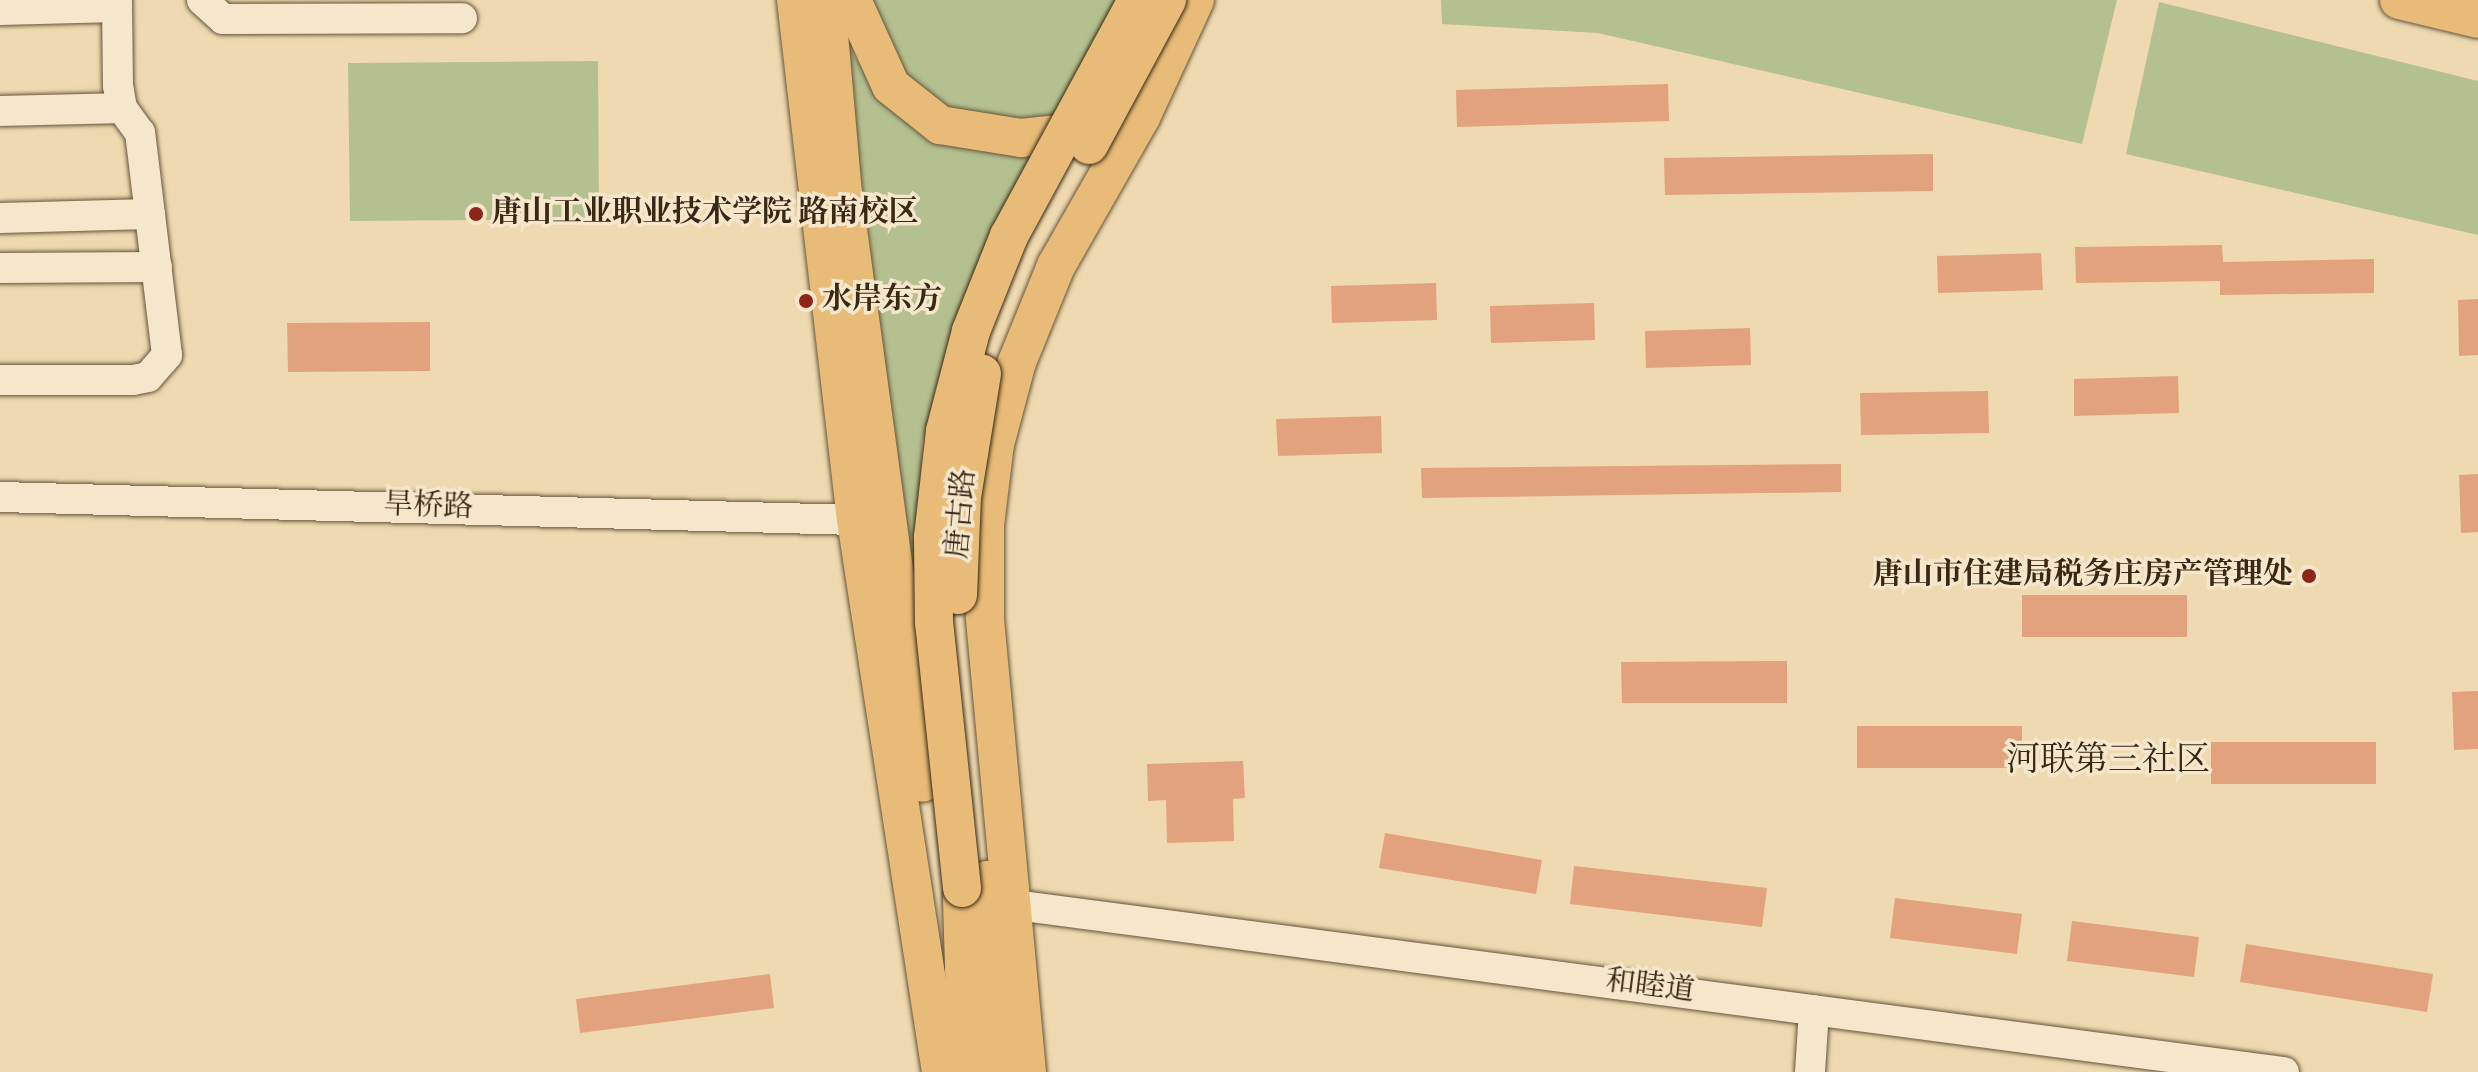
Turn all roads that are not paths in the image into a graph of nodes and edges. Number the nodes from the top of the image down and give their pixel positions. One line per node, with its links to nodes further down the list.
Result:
1 (202, 0): 11 (street)
2 (796, 0): 22 (main road)
3 (826, 0): 23 (main road, 唐古路)
4 (852, 0): 15 (main road)
5 (1137, 0): 23 (main road, bridge)
6 (1167, 0): 23 (main road, 唐古路, bridge)
7 (1195, 0): 15 (main road)
8 (2399, 0): 12 (main road)
9 (117, 4): 10 (street); 13 (street)
10 (0, 10)
11 (462, 18)
12 (2478, 19)
13 (122, 108): 14 (street); 16 (street)
14 (0, 111)
15 (1141, 117): 24 (main road)
16 (150, 214): 17 (street); 18 (street)
17 (0, 218)
18 (157, 267): 19 (street); 20 (street)
19 (0, 268)
20 (0, 380)
21 (0, 497): 22 (street, 旱桥路)
22 (856, 520): 26 (main road)
23 (962, 888): 27 (main road, 唐古路); 28 (main road); 29 (main road, 唐古路)
24 (1015, 905): 25 (street, 和睦道); 30 (main road)
25 (1814, 1010): 31 (street); 32 (street, 和睦道)
26 (941, 1072)
27 (961, 1072)
28 (967, 1072)
29 (997, 1072)
30 (1027, 1072)
31 (1810, 1072)
32 (2284, 1072)

